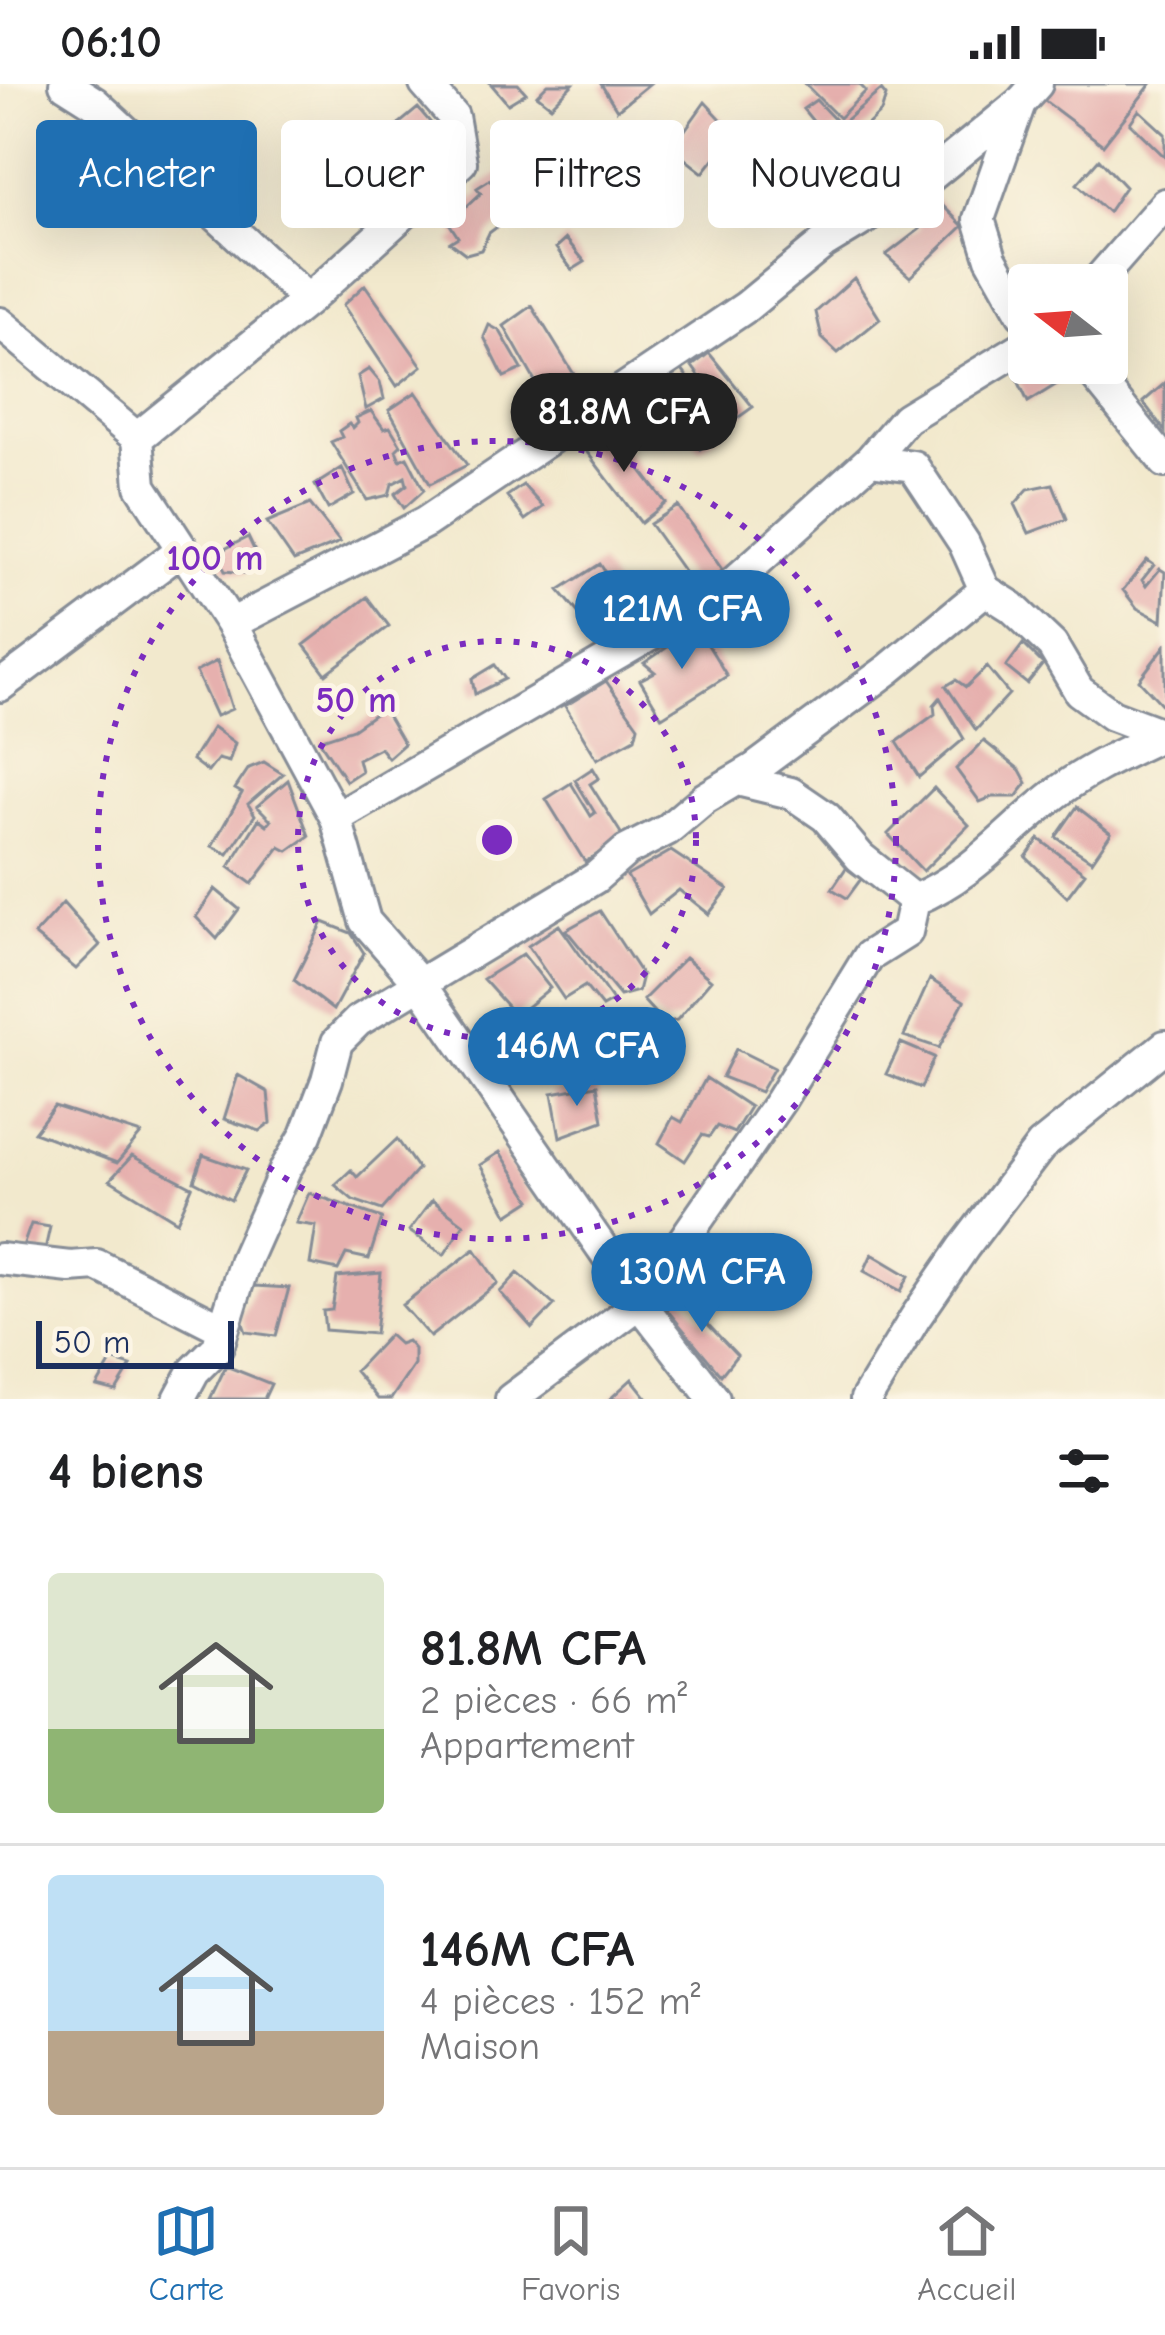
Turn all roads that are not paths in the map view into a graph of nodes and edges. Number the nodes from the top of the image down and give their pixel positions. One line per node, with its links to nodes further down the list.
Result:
1 (64, 84): 7 (street)
2 (425, 84): 7 (street)
3 (1029, 93): 6 (street); 16 (street)
4 (1165, 204): 5 (street)
5 (1112, 264)
6 (1008, 288)
7 (308, 300): 11 (street)
8 (0, 323): 11 (street)
9 (1008, 356): 12 (street)
10 (1102, 384): 13 (street)
11 (137, 438): 14 (street)
12 (870, 460): 15 (street); 20 (street)
13 (1165, 462)
14 (183, 549): 16 (street); 17 (street)
15 (985, 590): 18 (street); 19 (street)
16 (231, 624): 20 (street)
17 (0, 686)
18 (1164, 735): 21 (street)
19 (737, 780): 21 (street); 22 (street)
20 (336, 818): 22 (street)
21 (914, 900): 25 (street)
22 (420, 984): 25 (street); 26 (street)
23 (1165, 1046): 30 (street)
24 (0, 1258): 26 (street)
25 (640, 1303): 28 (street); 29 (street)
26 (223, 1328): 27 (street)
27 (179, 1399)
28 (511, 1399)
29 (715, 1399)
30 (866, 1399)

